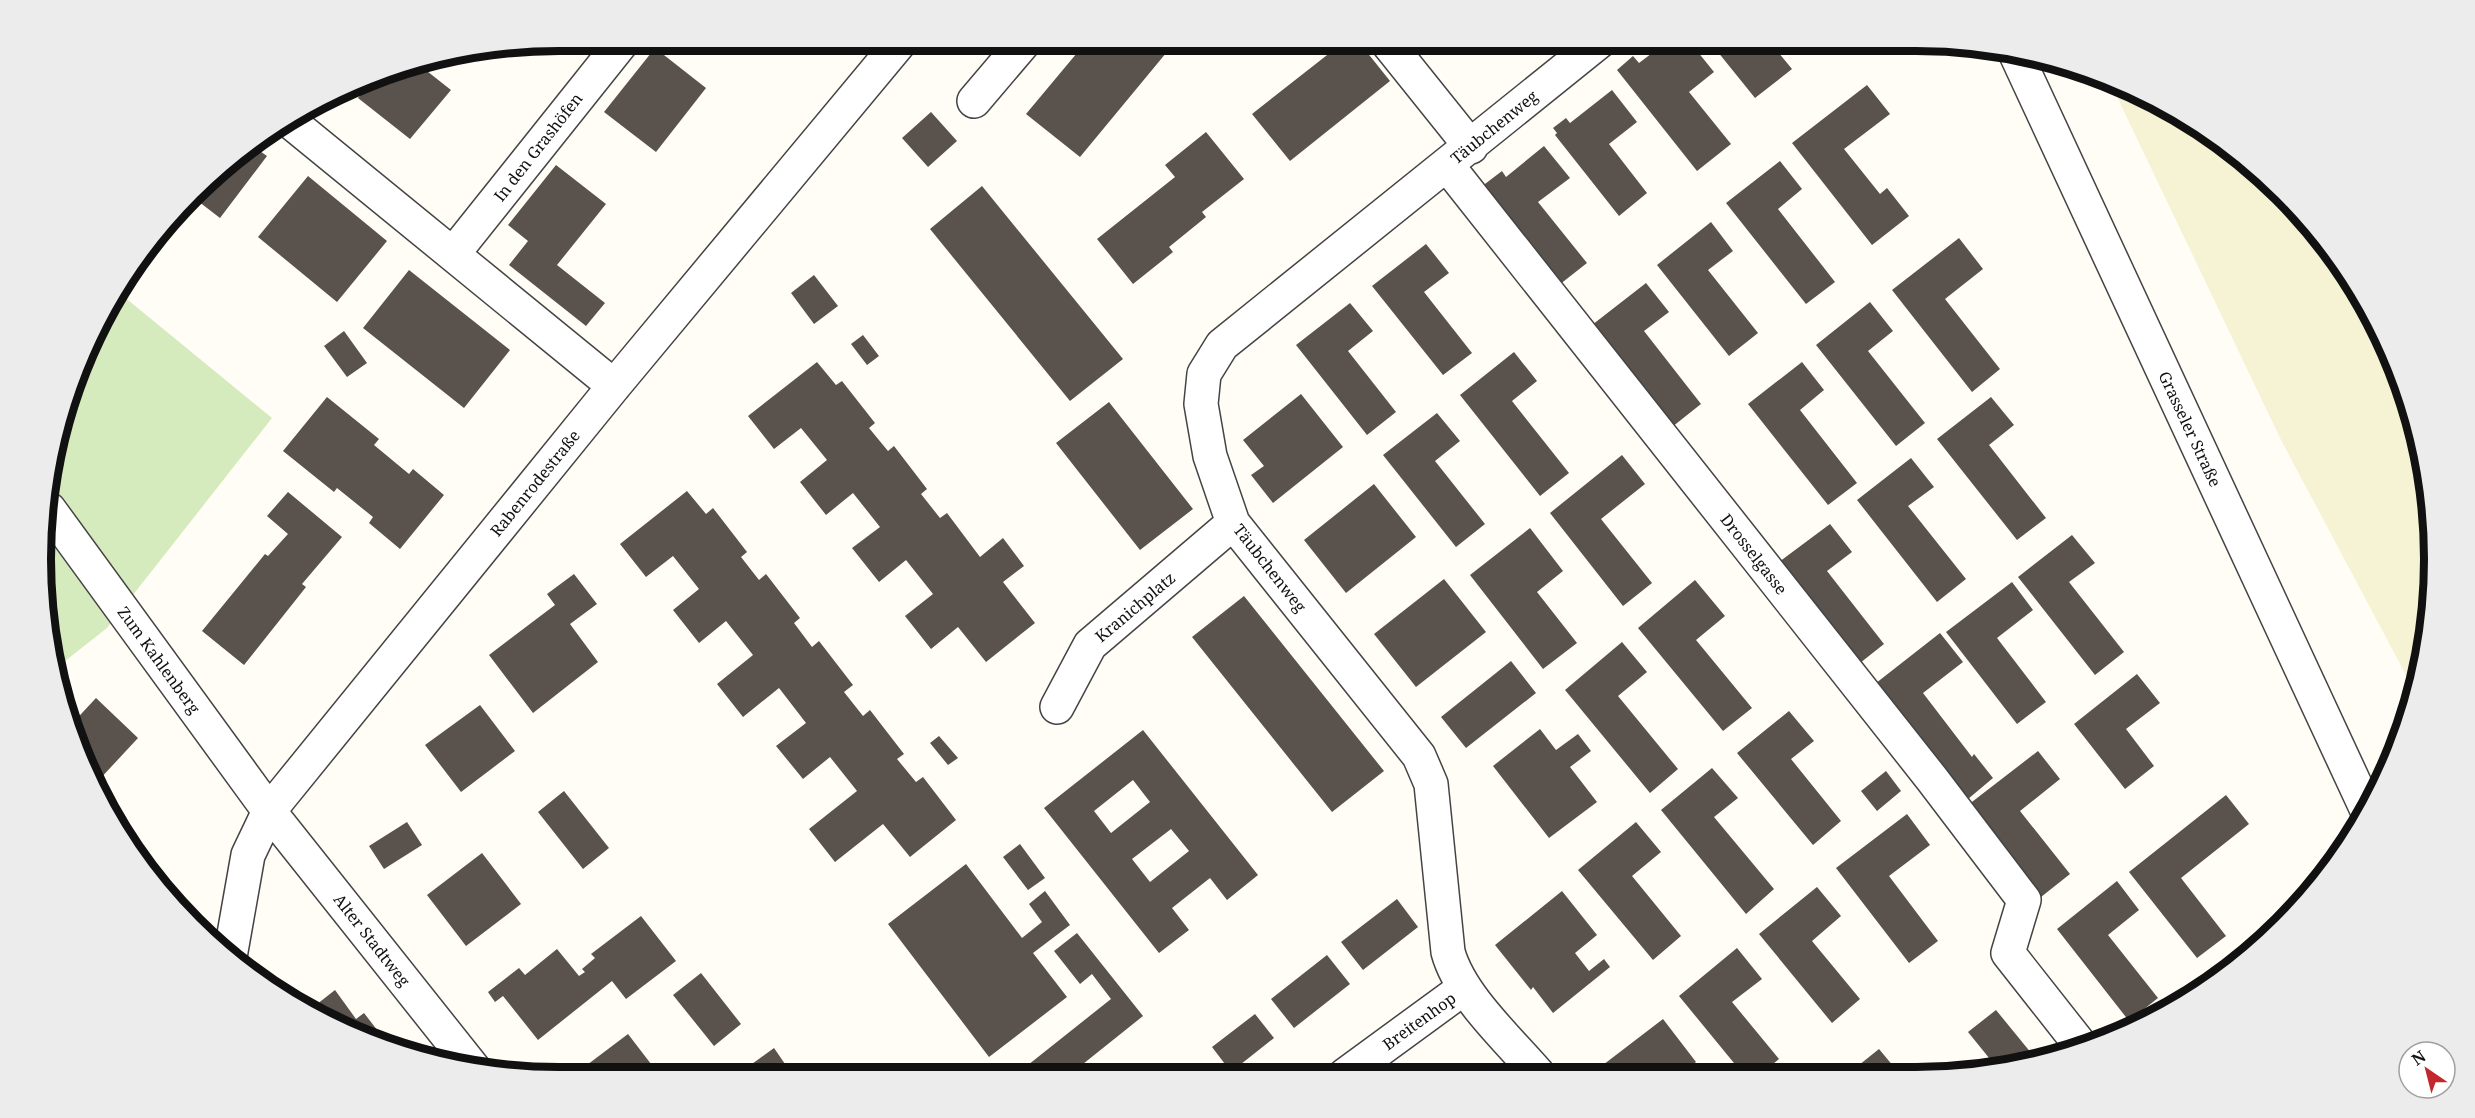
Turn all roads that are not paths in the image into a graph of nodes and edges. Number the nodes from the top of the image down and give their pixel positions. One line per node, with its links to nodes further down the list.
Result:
1 (614, 51): 10 (street, In den Grashöfen)
2 (892, 51): 11 (street, Rabenrodestraße)
3 (1016, 51): 7 (street)
4 (1393, 51): 9 (street, Drosselgasse)
5 (1587, 51): 9 (street, Täubchenweg)
6 (2020, 62): 15 (street, Grasseler Straße)
7 (974, 101)
8 (295, 125): 10 (street)
9 (1459, 156): 13 (street, Täubchenweg); 19 (street, Drosselgasse)
10 (453, 254): 11 (street)
11 (614, 386): 16 (street, Rabenrodestraße)
12 (53, 515): 16 (street, Zum Kahlenberg)
13 (1233, 523): 14 (street, Kranichplatz); 18 (street, Täubchenweg)
14 (1058, 707)
15 (2363, 801)
16 (269, 811): 17 (street, Rabenrodestraße); 20 (street, Alter Stadtweg)
17 (232, 947)
18 (1464, 988): 21 (street, Breitenhop); 22 (street, Täubchenweg)
19 (2077, 1041)
20 (465, 1058)
21 (1356, 1067)
22 (1532, 1067)

